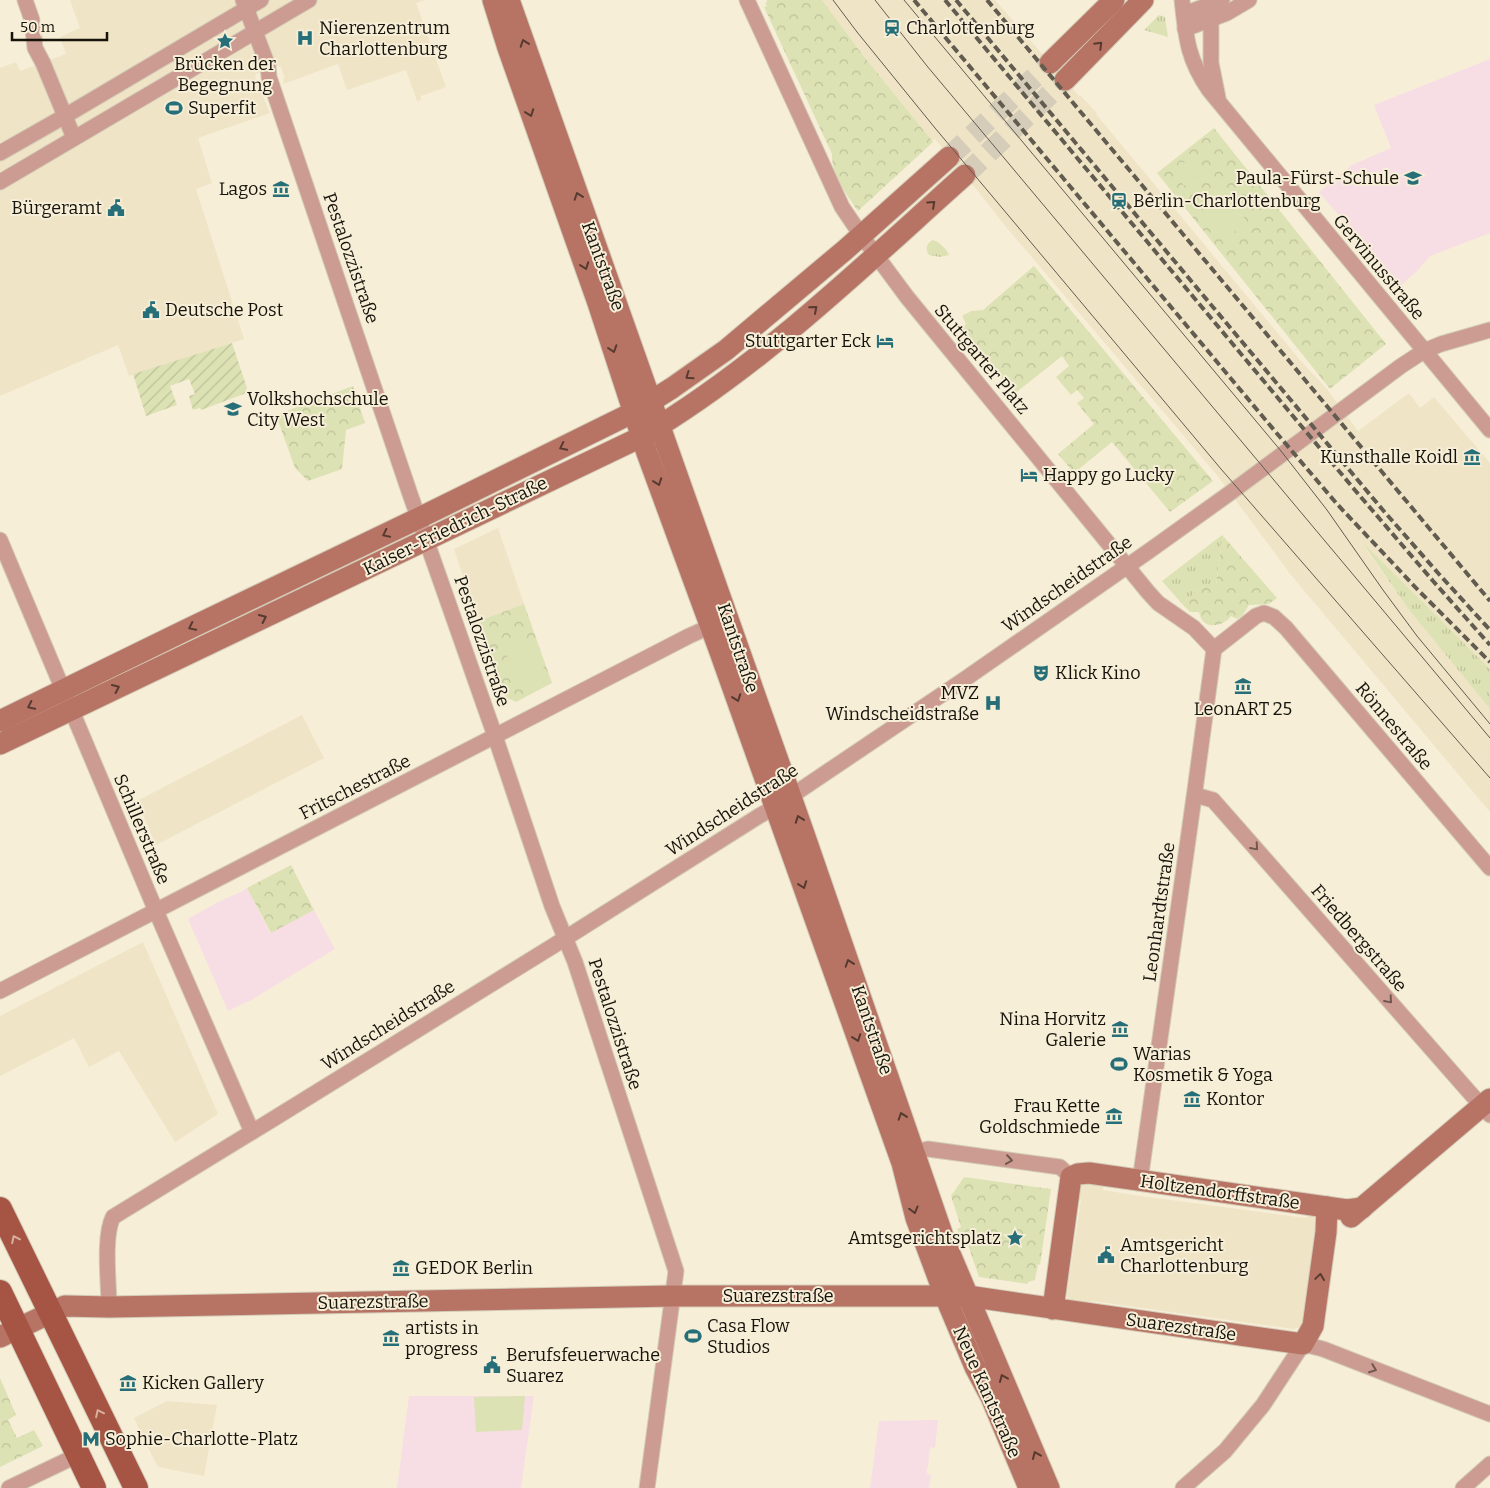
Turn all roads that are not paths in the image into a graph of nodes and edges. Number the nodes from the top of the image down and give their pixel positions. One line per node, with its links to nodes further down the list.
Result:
1 (25, 0): 19 (street)
2 (261, 0): 10 (street)
3 (309, 0): 13 (street)
4 (493, 0): 30 (main road, Kantstraße, one-way to 30)
5 (509, 0): 29 (main road, Kantstraße, one-way to 5)
6 (747, 0): 25 (street, Stuttgarter Platz)
7 (1114, 0): 14 (main road)
8 (1143, 0): 15 (main road, one-way to 8)
9 (1249, 0): 11 (street)
10 (245, 4): 13 (street, Pestalozzistraße); 16 (street)
11 (1213, 6): 12 (street); 17 (street, Gervinusstraße)
12 (1183, 14): 17 (street, Gervinusstraße)
13 (255, 31): 18 (street); 34 (street, Pestalozzistraße)
14 (1050, 63)
15 (1065, 80)
16 (115, 86): 18 (street); 19 (street)
17 (1220, 105): 28 (street, Gervinusstraße)
18 (129, 111): 20 (street)
19 (65, 116): 20 (street); 21 (street)
20 (74, 138): 24 (street)
21 (0, 153)
22 (950, 157): 25 (main road, Kaiser-Friedrich-Straße)
23 (965, 175): 26 (main road, Kaiser-Friedrich-Straße, one-way to 23)
24 (0, 182)
25 (861, 236): 26 (street, Stuttgarter Platz); 29 (main road, Kaiser-Friedrich-Straße, one-way to 29)
26 (876, 256): 31 (main road, Kaiser-Friedrich-Straße, one-way to 26); 37 (street, Stuttgarter Platz)
27 (1490, 330): 28 (street, Windscheidstraße)
28 (1424, 351): 32 (street, Gervinusstraße); 37 (street, Windscheidstraße)
29 (652, 400): 30 (main road, Kaiser-Friedrich-Straße); 31 (main road, Kantstraße)
30 (634, 412): 33 (main road, Kantstraße); 34 (main road, Kaiser-Friedrich-Straße, one-way to 34)
31 (660, 426): 33 (main road, Kaiser-Friedrich-Straße); 38 (main road, Kantstraße)
32 (1490, 430)
33 (641, 436): 36 (main road, Kaiser-Friedrich-Straße); 38 (main road, Kantstraße, one-way to 38)
34 (419, 518): 36 (street, Pestalozzistraße); 40 (main road, Kaiser-Friedrich-Straße, one-way to 40)
35 (0, 540): 40 (street, Schillerstraße)
36 (427, 540): 40 (main road, Kaiser-Friedrich-Straße, one-way to 36); 42 (street, Pestalozzistraße)
37 (1127, 565): 39 (street, Stuttgarter Platz); 45 (street, Windscheidstraße)
38 (719, 622): 42 (street, Fritschestraße); 45 (main road, Kantstraße)
39 (1214, 649): 44 (street, Leonhardtstraße); 46 (street, Rönnestraße)
40 (68, 700): 41 (main road, Kaiser-Friedrich-Straße, one-way to 41); 43 (main road, Kaiser-Friedrich-Straße); 47 (street, Schillerstraße)
41 (0, 721)
42 (495, 736): 47 (street, Fritschestraße); 48 (street, Pestalozzistraße)
43 (0, 744)
44 (1195, 795): 50 (street, Friedbergstraße, one-way to 50); 54 (street, Leonhardtstraße)
45 (783, 802): 48 (street, Windscheidstraße); 52 (main road, Kantstraße, one-way to 45); 61 (main road, Kantstraße, one-way to 61)
46 (1490, 868)
47 (156, 911): 49 (street, Fritschestraße); 51 (street, Schillerstraße)
48 (566, 938): 51 (street, Windscheidstraße); 60 (street, Pestalozzistraße)
49 (0, 991)
50 (1487, 1107): 56 (main road)
51 (252, 1132): 63 (street, Windscheidstraße)
52 (914, 1152): 53 (street, Holtzendorffstraße, one-way to 53); 62 (main road, Kantstraße)
53 (1075, 1175): 54 (main road, Holtzendorffstraße); 64 (main road)
54 (1140, 1181): 55 (main road, Holtzendorffstraße)
55 (1327, 1206): 56 (main road, Holtzendorffstraße); 58 (main road)
56 (1362, 1208): 58 (main road)
57 (0, 1209): 65 (main road, one-way to 57)
58 (1326, 1232): 67 (main road, one-way to 58)
59 (0, 1292): 66 (main road)
60 (672, 1296): 61 (main road, Suarezstraße); 63 (main road, Suarezstraße); 74 (street, Pestalozzistraße)
61 (944, 1296): 62 (main road, Suarezstraße); 75 (main road, Neue Kantstraße)
62 (968, 1296): 64 (main road, Suarezstraße); 76 (main road, Neue Kantstraße, one-way to 62)
63 (109, 1307): 65 (main road, Suarezstraße)
64 (1053, 1309): 67 (main road, Suarezstraße)
65 (51, 1313): 66 (main road, Suarezstraße); 73 (main road, one-way to 65)
66 (9, 1333): 69 (main road)
67 (1303, 1344): 68 (street, Suarezstraße, one-way to 68); 77 (street)
68 (1490, 1414)
69 (78, 1455): 71 (street); 72 (main road)
70 (1490, 1464): 78 (street)
71 (9, 1488)
72 (94, 1488)
73 (136, 1488)
74 (647, 1488)
75 (1029, 1488)
76 (1049, 1488)
77 (1183, 1488)
78 (1463, 1488)

